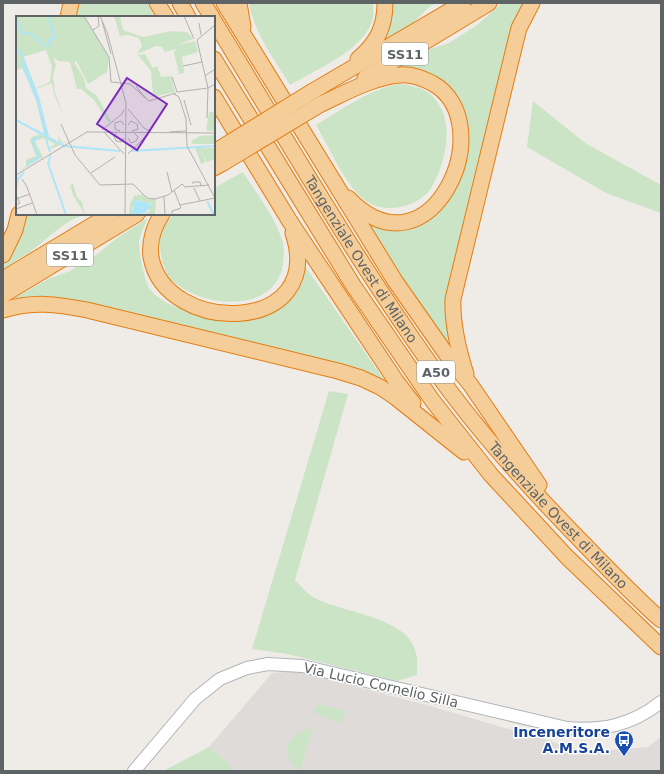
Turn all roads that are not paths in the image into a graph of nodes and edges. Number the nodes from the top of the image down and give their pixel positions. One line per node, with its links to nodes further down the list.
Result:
1 (71, 3): 11 (highway)
2 (157, 3): 12 (highway)
3 (180, 3): 13 (highway)
4 (203, 3): 14 (highway)
5 (224, 3): 16 (highway)
6 (239, 3): 16 (highway)
7 (385, 3): 18 (highway)
8 (463, 3): 18 (highway, SS11)
9 (489, 3): 18 (highway, SS11)
10 (532, 3): 31 (highway)
11 (68, 16)
12 (165, 16)
13 (187, 16)
14 (211, 16)
15 (215, 23): 34 (highway, Tangenziale Ovest di Milano / A50)
16 (246, 38): 21 (highway)
17 (215, 61): 33 (highway, Tangenziale Ovest di Milano / A50)
18 (317, 97): 20 (highway, SS11, bridge); 21 (highway)
19 (215, 98): 26 (highway)
20 (216, 159)
21 (339, 188): 31 (highway)
22 (19, 215): 27 (highway)
23 (109, 215): 28 (highway, SS11)
24 (136, 215): 29 (highway, SS11)
25 (161, 215): 26 (highway)
26 (289, 220): 32 (highway)
27 (3, 255)
28 (3, 279)
29 (3, 295)
30 (3, 310): 32 (highway)
31 (470, 384): 34 (highway)
32 (425, 420): 33 (highway)
33 (491, 474): 36 (highway, Tangenziale Ovest di Milano / A50)
34 (566, 526): 35 (highway, Tangenziale Ovest di Milano / A50)
35 (661, 620)
36 (661, 647)
37 (661, 702): 38 (street, Via Lucio Cornelio Silla)
38 (134, 771)

